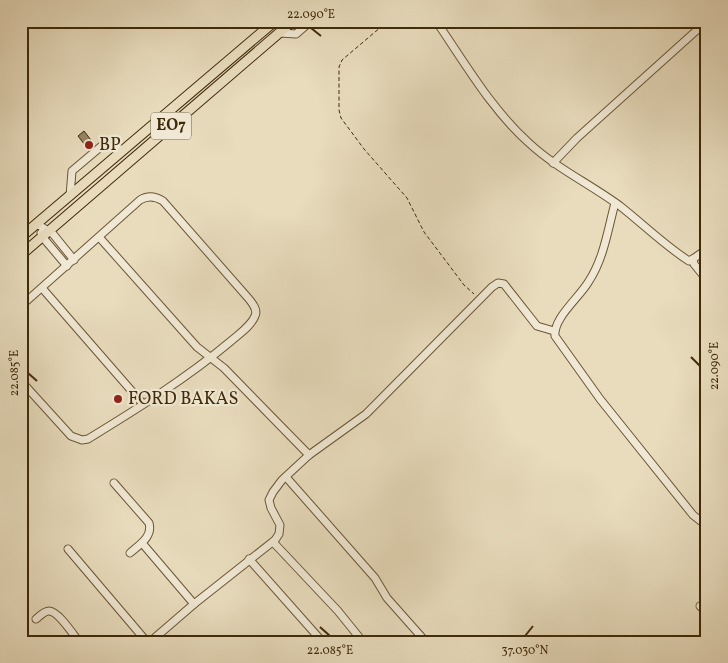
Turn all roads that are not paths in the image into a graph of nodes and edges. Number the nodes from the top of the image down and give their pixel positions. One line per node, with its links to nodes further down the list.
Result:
1 (275, 21): 6 (main road, ΕΟ7)
2 (293, 21): 7 (main road, ΕΟ7)
3 (311, 21): 7 (street)
4 (436, 21): 9 (street)
5 (704, 24): 9 (street)
6 (265, 26): 8 (main road, ΕΟ7)
7 (280, 33): 13 (main road, ΕΟ7)
8 (124, 150): 10 (main road, ΕΟ7); 10 (street)
9 (553, 163): 11 (street)
10 (70, 196): 12 (main road, ΕΟ7)
11 (616, 203): 19 (street); 24 (street)
12 (37, 224): 13 (street); 14 (main road, ΕΟ7)
13 (46, 234): 17 (main road, ΕΟ7); 18 (street); 20 (street)
14 (21, 237)
15 (99, 237): 18 (street); 25 (street); 25 (street)
16 (707, 249): 19 (street)
17 (21, 255)
18 (74, 260): 20 (street)
19 (693, 260): 21 (street)
20 (66, 266): 22 (street)
21 (707, 280)
22 (42, 288): 23 (street); 27 (street)
23 (21, 306)
24 (554, 332): 28 (street); 31 (street)
25 (211, 358): 27 (street); 28 (street)
26 (21, 381): 27 (street)
27 (143, 404)
28 (309, 455): 29 (street)
29 (286, 477): 32 (street); 45 (street)
30 (114, 483): 33 (street)
31 (707, 526)
32 (272, 542): 36 (street); 44 (street)
33 (142, 543): 35 (street); 37 (street)
34 (68, 549): 42 (street)
35 (130, 553)
36 (249, 559): 37 (street); 43 (street)
37 (194, 604): 42 (street)
38 (700, 606): 39 (street)
39 (707, 613)
40 (36, 619): 41 (street)
41 (79, 642)
42 (149, 642)
43 (321, 642)
44 (363, 642)
45 (426, 642)

